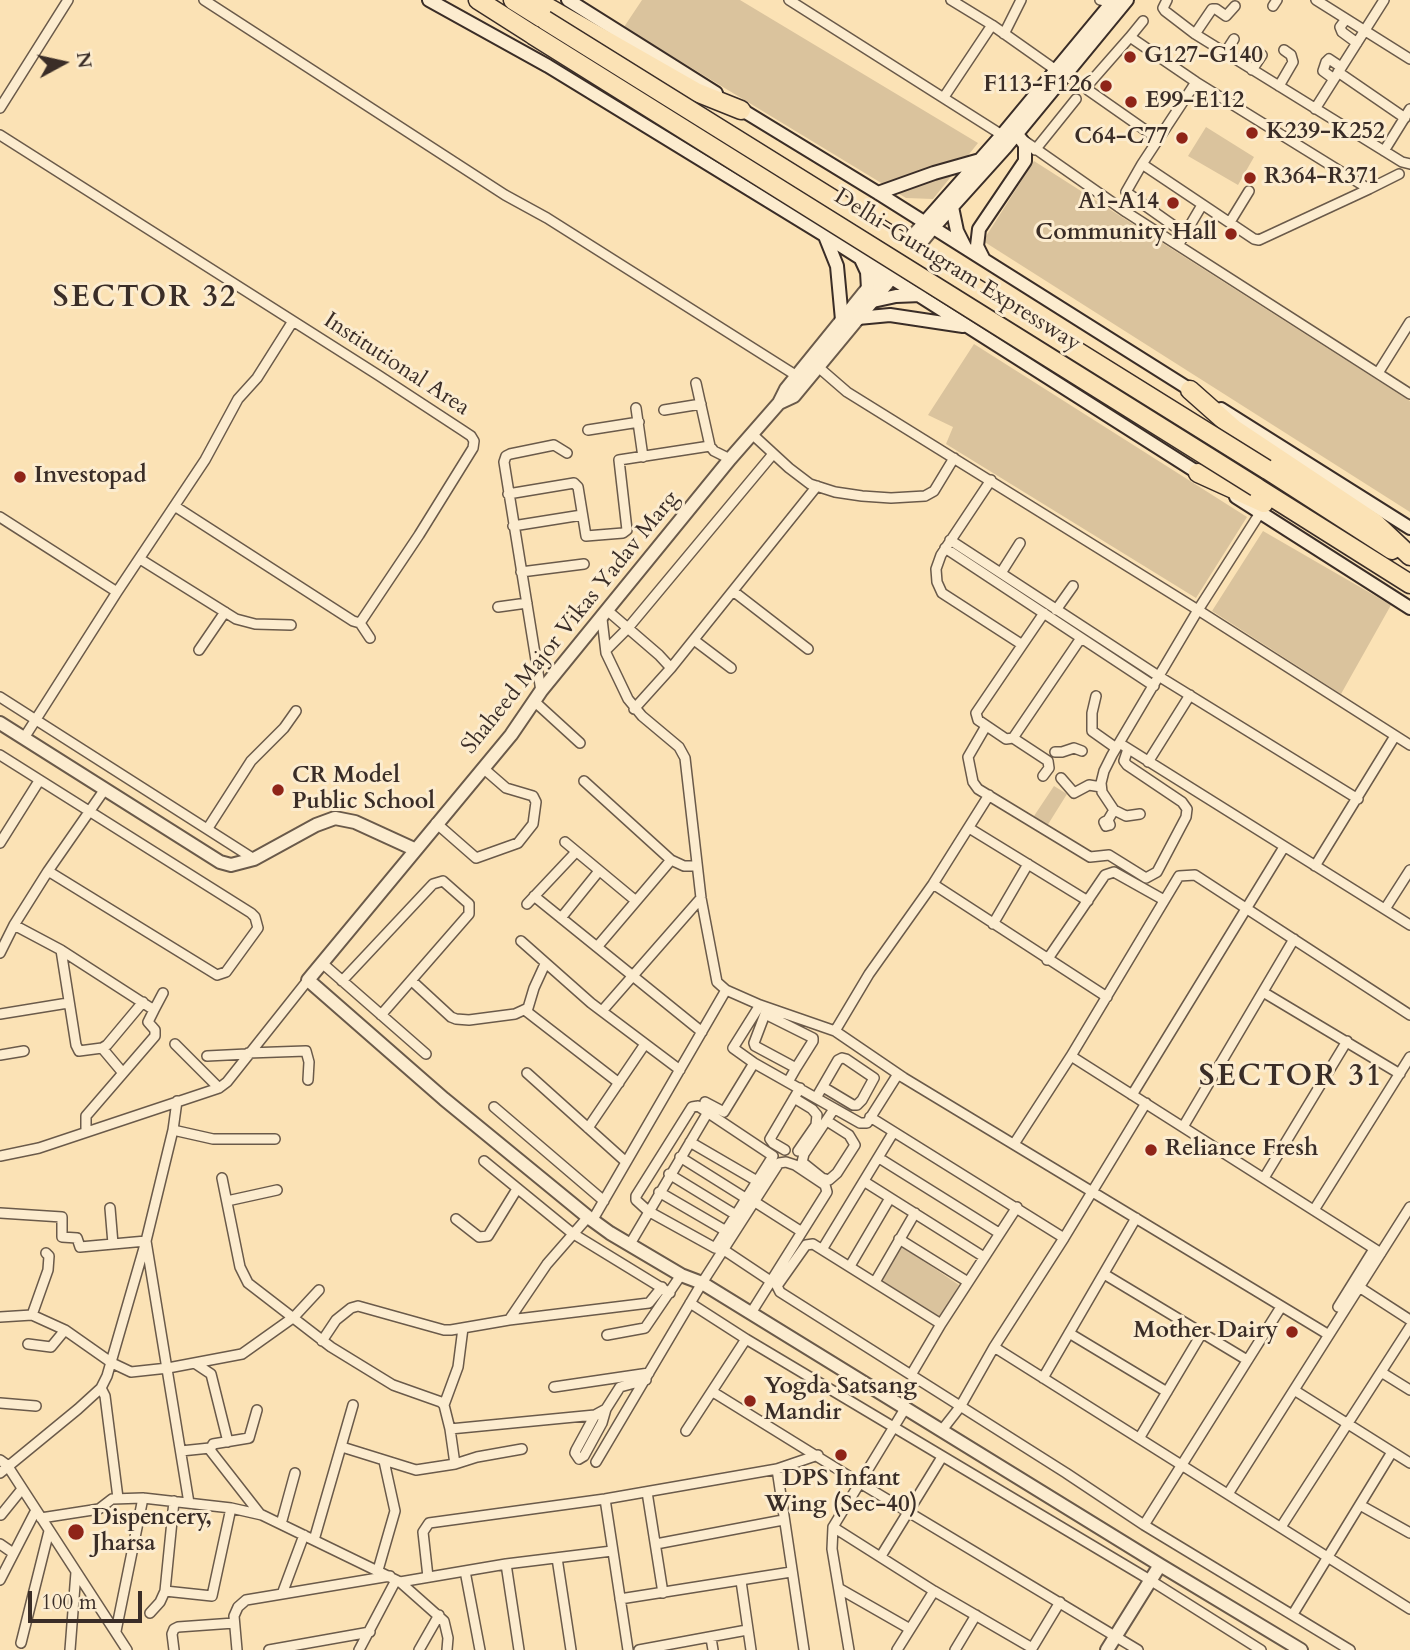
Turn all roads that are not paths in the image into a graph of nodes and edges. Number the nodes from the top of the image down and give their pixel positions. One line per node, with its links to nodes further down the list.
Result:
1 (68, 0): 37 (street)
2 (204, 0): 75 (street)
3 (429, 0): 60 (main road)
4 (478, 0): 100 (highway, Delhi-Gurugram Expressway, bridge)
5 (513, 0): 107 (highway, Delhi-Gurugram Expressway, bridge)
6 (535, 0): 39 (highway)
7 (568, 0): 39 (main road)
8 (789, 0): 35 (street)
9 (951, 0): 19 (street)
10 (1021, 0): 21 (street)
11 (1127, 0): 31 (main road, Shaheed Major Vikas Yadav Marg)
12 (1167, 0): 22 (street)
13 (1317, 0): 17 (street)
14 (1384, 0): 20 (street)
15 (1109, 1): 31 (main road, Shaheed Major Vikas Yadav Marg)
16 (1235, 6): 22 (street)
17 (1346, 19): 20 (street); 25 (street)
18 (1143, 21): 23 (street)
19 (992, 25): 21 (street); 35 (street)
20 (1364, 31): 25 (street); 29 (street)
21 (1004, 34): 31 (street)
22 (1195, 34): 27 (street)
23 (1130, 37): 33 (street); 44 (street)
24 (1234, 39): 27 (street)
25 (1357, 43): 32 (street)
26 (1284, 50): 34 (street)
27 (1225, 53): 30 (street)
28 (1262, 55): 30 (street)
29 (1410, 59)
30 (1252, 70): 34 (street)
31 (1060, 72): 41 (main road, Shaheed Major Vikas Yadav Marg); 43 (main road, Shaheed Major Vikas Yadav Marg)
32 (1338, 73): 38 (street); 40 (street)
33 (1196, 82): 44 (street); 51 (street)
34 (1279, 86): 38 (street)
35 (944, 97): 43 (street)
36 (1076, 99): 45 (street)
37 (0, 108)
38 (1315, 109): 46 (street)
39 (741, 110): 53 (main road)
40 (1407, 113): 46 (street)
41 (1017, 134): 45 (street); 54 (main road, Shaheed Major Vikas Yadav Marg); 64 (main road)
42 (0, 135): 70 (street, Institutional Area)
43 (1002, 135): 47 (main road, Shaheed Major Vikas Yadav Marg)
44 (1158, 139): 48 (street)
45 (1035, 150): 61 (street)
46 (1384, 151): 49 (street)
47 (980, 160): 53 (main road); 54 (main road, Shaheed Major Vikas Yadav Marg)
48 (1142, 164): 55 (street); 59 (street)
49 (1410, 164)
50 (1399, 174): 51 (street)
51 (1369, 189): 57 (street)
52 (1249, 191): 57 (street)
53 (878, 193): 56 (main road)
54 (947, 205): 56 (main road); 58 (main road, Shaheed Major Vikas Yadav Marg); 62 (main road)
55 (1204, 206): 57 (street); 61 (street)
56 (906, 210): 58 (main road)
57 (1230, 222)
58 (929, 225): 62 (main road); 65 (main road, Shaheed Major Vikas Yadav Marg)
59 (1174, 226)
60 (824, 234): 63 (main road); 69 (main road)
61 (1181, 242): 74 (street)
62 (965, 247): 64 (main road)
63 (860, 257): 65 (main road); 66 (main road)
64 (985, 260): 77 (main road)
65 (889, 275): 66 (main road, Shaheed Major Vikas Yadav Marg); 67 (main road)
66 (870, 295): 67 (main road); 68 (main road, Shaheed Major Vikas Yadav Marg); 69 (main road, Shaheed Major Vikas Yadav Marg)
67 (921, 295): 72 (main road)
68 (858, 318): 72 (main road); 73 (main road, Shaheed Major Vikas Yadav Marg)
69 (842, 320): 75 (main road, Shaheed Major Vikas Yadav Marg)
70 (293, 321): 96 (street); 123 (street, Institutional Area)
71 (1410, 322): 74 (street)
72 (970, 327): 92 (main road)
73 (817, 366): 79 (main road, Shaheed Major Vikas Yadav Marg); 90 (street)
74 (1378, 373): 78 (street)
75 (797, 376): 79 (main road, Shaheed Major Vikas Yadav Marg)
76 (696, 383): 80 (street)
77 (1190, 390): 102 (main road); 105 (highway)
78 (1410, 394)
79 (779, 403): 85 (main road, Shaheed Major Vikas Yadav Marg)
80 (701, 404): 82 (street); 86 (street)
81 (636, 408): 83 (street)
82 (664, 410)
83 (639, 422): 84 (street); 89 (street)
84 (588, 430)
85 (752, 434): 88 (street); 91 (main road, Shaheed Major Vikas Yadav Marg)
86 (710, 446): 89 (street); 91 (street)
87 (567, 453): 95 (street)
88 (773, 454): 94 (street); 125 (street)
89 (643, 457): 98 (street)
90 (954, 458): 93 (street); 94 (street)
91 (730, 459): 122 (main road, Shaheed Major Vikas Yadav Marg)
92 (1198, 473): 97 (main road); 100 (highway)
93 (991, 480): 104 (street); 119 (street)
94 (817, 486): 113 (street)
95 (508, 494): 98 (street); 101 (street)
96 (176, 507): 106 (street); 123 (street)
97 (1260, 513): 117 (main road); 119 (street)
98 (582, 515): 101 (street)
99 (0, 517): 114 (street)
100 (1310, 520): 111 (highway, Delhi-Gurugram Expressway)
101 (513, 526): 109 (street)
102 (1410, 528)
103 (1020, 543): 110 (street)
104 (947, 544): 110 (street); 121 (street); 129 (street)
105 (1410, 556)
106 (140, 559): 114 (street); 120 (street)
107 (1410, 562)
108 (584, 564): 109 (street)
109 (521, 572): 115 (street)
110 (1001, 573): 118 (street)
111 (1410, 584)
112 (1073, 586): 118 (street)
113 (733, 591): 128 (street); 130 (street)
114 (117, 592): 143 (street)
115 (527, 603): 116 (street); 138 (street)
116 (498, 607)
117 (1410, 607)
118 (1056, 610): 135 (street)
119 (1198, 610): 135 (street); 146 (street)
120 (225, 612): 124 (street); 131 (street)
121 (1044, 613): 127 (street); 129 (street)
122 (605, 615): 125 (street); 132 (street); 138 (main road, Shaheed Major Vikas Yadav Marg)
123 (360, 623): 126 (street)
124 (291, 625)
125 (628, 628): 132 (street); 133 (street)
126 (370, 638)
127 (1081, 638): 136 (street); 148 (street)
128 (694, 640): 133 (street); 134 (street)
129 (1021, 644): 145 (street)
130 (808, 649)
131 (199, 650)
132 (606, 650): 141 (street)
133 (671, 668): 141 (street)
134 (730, 668)
135 (1160, 677): 136 (street); 137 (street)
136 (1154, 686): 151 (street)
137 (1190, 695): 156 (street); 165 (street)
138 (538, 696): 149 (street); 157 (main road, Shaheed Major Vikas Yadav Marg)
139 (1096, 696): 151 (street)
140 (0, 697): 143 (street)
141 (634, 709): 181 (street)
142 (296, 711): 171 (street)
143 (36, 720): 147 (street); 171 (street)
144 (0, 723): 147 (main road)
145 (986, 726): 148 (street); 164 (street)
146 (1395, 736): 150 (street); 165 (street)
147 (24, 738): 163 (main road)
148 (1013, 738): 155 (street)
149 (580, 743)
150 (1410, 745)
151 (1118, 746): 152 (street); 162 (street)
152 (1128, 749): 156 (street); 164 (street)
153 (1082, 751): 155 (street)
154 (0, 755): 161 (street)
155 (1051, 757): 158 (street)
156 (1148, 762): 175 (street)
157 (483, 768): 170 (main road, Shaheed Major Vikas Yadav Marg); 170 (street)
158 (1043, 776)
159 (1061, 778): 162 (street)
160 (584, 780): 179 (street)
161 (39, 781): 167 (street); 173 (street)
162 (1101, 787): 166 (street)
163 (105, 789): 167 (street); 178 (main road)
164 (989, 795): 172 (street)
165 (1358, 799): 182 (street)
166 (1114, 810): 168 (street); 169 (street)
167 (89, 811): 183 (street); 183 (street)
168 (1140, 814)
169 (1108, 820)
170 (436, 823): 176 (main road, Shaheed Major Vikas Yadav Marg)
171 (208, 828): 178 (street)
172 (969, 828): 180 (street); 186 (street)
173 (0, 841)
174 (565, 842): 177 (street)
175 (1284, 847): 182 (street); 191 (street)
176 (414, 849): 178 (main road); 203 (main road, Shaheed Major Vikas Yadav Marg)
177 (576, 852): 184 (street); 193 (street)
178 (254, 859)
179 (671, 860): 181 (street); 189 (street)
180 (1028, 864): 190 (street); 194 (street)
181 (697, 866): 187 (street)
182 (1315, 866): 192 (street)
183 (48, 871): 195 (street)
184 (599, 871): 189 (street); 193 (street)
185 (1409, 874): 192 (street)
186 (933, 884): 194 (street); 222 (street)
187 (701, 898): 205 (street); 209 (street)
188 (1164, 900): 190 (street); 191 (street); 212 (street)
189 (636, 901): 199 (street)
190 (1088, 901): 202 (street)
191 (1246, 907): 197 (street); 248 (street)
192 (1385, 909): 196 (street)
193 (561, 918): 199 (street)
194 (993, 924): 202 (street)
195 (14, 925): 200 (street); 201 (street)
196 (1410, 925)
197 (1294, 939): 210 (street); 221 (street)
198 (521, 941): 204 (street)
199 (597, 947): 205 (street)
200 (61, 950): 213 (street); 214 (street)
201 (0, 953)
202 (1047, 960): 212 (street)
203 (321, 963): 206 (main road, Shaheed Major Vikas Yadav Marg); 207 (street)
204 (545, 964): 217 (street); 218 (street)
205 (632, 976): 218 (street); 223 (street)
206 (308, 980): 229 (street, Shaheed Major Vikas Yadav Marg); 297 (main road)
207 (342, 981): 208 (street); 220 (street)
208 (412, 981): 217 (street); 220 (street)
209 (726, 990): 215 (street); 223 (street)
210 (1262, 992): 224 (street); 259 (street)
211 (163, 993): 216 (street)
212 (1107, 996): 233 (street)
213 (143, 1002): 216 (street); 227 (street)
214 (68, 1003): 219 (street); 227 (street)
215 (760, 1005): 222 (street); 235 (street)
216 (154, 1010): 238 (street)
217 (526, 1011): 244 (street)
218 (602, 1011): 226 (street)
219 (0, 1014)
220 (381, 1015): 230 (street)
221 (1410, 1016)
222 (835, 1031): 240 (street)
223 (702, 1032): 237 (street)
224 (1347, 1041): 241 (street); 276 (street)
225 (175, 1044): 246 (street)
226 (646, 1044): 237 (street); 244 (street)
227 (102, 1048): 238 (street)
228 (24, 1051): 231 (street)
229 (248, 1054): 232 (street); 242 (street); 246 (street, Shaheed Major Vikas Yadav Marg)
230 (426, 1054)
231 (0, 1055)
232 (207, 1056)
233 (1071, 1056): 248 (street); 266 (street)
234 (1410, 1057): 241 (street)
235 (754, 1063): 243 (street); 252 (street)
236 (796, 1068): 236 (street); 243 (street)
237 (680, 1070): 273 (street)
238 (123, 1073): 262 (street)
239 (527, 1073): 260 (street)
240 (898, 1074): 257 (street); 266 (street)
241 (1399, 1074): 290 (street)
242 (308, 1080)
243 (788, 1082): 247 (street)
244 (619, 1083): 260 (street)
245 (823, 1087): 245 (street); 250 (street)
246 (219, 1088): 251 (street)
247 (800, 1088): 249 (street); 250 (street)
248 (1132, 1095): 253 (street)
249 (794, 1098): 267 (street); 268 (street)
250 (816, 1098): 255 (street)
251 (177, 1101): 261 (street); 262 (street)
252 (705, 1102)
253 (1146, 1103): 259 (street); 282 (street)
254 (494, 1107): 286 (street)
255 (834, 1110): 257 (street); 258 (street)
256 (708, 1112): 265 (street); 277 (street); 291 (street)
257 (870, 1117): 263 (street)
258 (827, 1121): 258 (street)
259 (1182, 1126): 276 (street)
260 (589, 1128): 273 (street)
261 (173, 1130): 264 (street); 304 (street)
262 (86, 1131): 269 (street)
263 (893, 1133): 271 (street); 287 (street)
264 (275, 1139)
265 (690, 1142): 270 (street); 277 (street)
266 (1014, 1144): 282 (street)
267 (785, 1150)
268 (798, 1152)
269 (0, 1156)
270 (680, 1157): 274 (street); 284 (street)
271 (879, 1158): 278 (street); 301 (street)
272 (484, 1161): 279 (street)
273 (626, 1163): 286 (street)
274 (669, 1174): 281 (street); 294 (street)
275 (222, 1178): 285 (street)
276 (1264, 1178): 290 (street)
277 (757, 1181): 284 (street)
278 (864, 1182): 283 (street); 307 (street)
279 (517, 1189): 296 (street); 300 (street)
280 (277, 1190): 285 (street)
281 (659, 1192): 291 (street); 298 (street)
282 (1093, 1192): 295 (street); 302 (street)
283 (890, 1198): 293 (street); 312 (street)
284 (751, 1200): 294 (street); 299 (street); 299 (street); 308 (street)
285 (227, 1201): 328 (street)
286 (604, 1201): 297 (street)
287 (1017, 1207): 301 (street); 302 (street)
288 (1410, 1207): 309 (street)
289 (110, 1208): 305 (street)
290 (1314, 1210): 309 (street)
291 (648, 1211): 298 (street); 306 (street)
292 (0, 1213): 305 (street)
293 (915, 1213): 303 (street); 311 (street)
294 (736, 1215): 298 (street)
295 (1136, 1218): 313 (street); 323 (street)
296 (456, 1219)
297 (590, 1219): 300 (street); 306 (main road)
298 (726, 1231)
299 (802, 1232): 315 (street)
300 (572, 1233): 321 (street); 329 (street)
301 (999, 1233): 311 (street)
302 (1064, 1238): 342 (street)
303 (899, 1239): 316 (street); 317 (street)
304 (146, 1241): 305 (street); 344 (street); 346 (street)
305 (113, 1244)
306 (630, 1244): 314 (main road)
307 (823, 1248): 312 (street); 348 (street)
308 (724, 1250): 315 (street); 318 (street)
309 (1378, 1251): 319 (street); 324 (street)
310 (46, 1253): 326 (street)
311 (984, 1257): 317 (street)
312 (850, 1266): 316 (street)
313 (1104, 1274): 335 (street); 336 (street)
314 (681, 1275): 318 (main road); 321 (street)
315 (772, 1282): 325 (street)
316 (875, 1282): 331 (street)
317 (968, 1282): 331 (street)
318 (702, 1283): 322 (street); 325 (main road)
319 (1359, 1287): 330 (street); 338 (street)
320 (319, 1290): 328 (street)
321 (666, 1290): 329 (street); 337 (street)
322 (690, 1303): 339 (street); 349 (street)
323 (1280, 1307): 338 (street); 343 (street)
324 (1338, 1307)
325 (751, 1314): 361 (main road)
326 (32, 1315): 327 (street); 334 (street)
327 (0, 1317)
328 (294, 1317): 340 (street); 345 (street)
329 (509, 1320): 333 (street)
330 (1410, 1320)
331 (941, 1324): 348 (street)
332 (1410, 1327): 347 (street)
333 (463, 1328): 340 (street); 359 (street)
334 (65, 1330): 341 (street); 344 (street)
335 (1069, 1333): 350 (street); 356 (street)
336 (1202, 1333): 343 (street); 356 (street)
337 (607, 1335)
338 (1329, 1335): 353 (street)
339 (746, 1339): 355 (street); 367 (street)
340 (322, 1341): 359 (street)
341 (29, 1343)
342 (994, 1347): 350 (street); 362 (street)
343 (1247, 1360): 384 (street)
344 (112, 1363): 346 (street); 352 (street)
345 (196, 1364): 346 (street); 372 (street)
346 (168, 1368): 376 (street)
347 (1381, 1372): 354 (street); 366 (street)
348 (911, 1375): 362 (street)
349 (648, 1377): 351 (street); 363 (street); 381 (street)
350 (1043, 1378): 371 (street)
351 (554, 1387)
352 (101, 1388): 385 (street); 392 (street)
353 (1294, 1390): 366 (street); 391 (street)
354 (1410, 1391)
355 (713, 1392): 370 (street); 378 (street)
356 (1167, 1392): 371 (street)
357 (0, 1403): 360 (street)
358 (353, 1405): 373 (street)
359 (444, 1405): 368 (street)
360 (36, 1406)
361 (906, 1407): 367 (street); 369 (main road)
362 (960, 1407): 369 (street); 405 (street)
363 (606, 1409): 365 (street); 365 (street)
364 (257, 1410): 372 (street)
365 (595, 1415): 368 (street)
366 (1348, 1424): 377 (street); 407 (street)
367 (893, 1428): 379 (street); 388 (street)
368 (450, 1429): 383 (street)
369 (943, 1430): 420 (main road)
370 (686, 1431)
371 (1140, 1437): 384 (street)
372 (228, 1442): 374 (street)
373 (342, 1447): 380 (street); 411 (street)
374 (210, 1448): 376 (street); 402 (street)
375 (522, 1449): 383 (street)
376 (181, 1451): 396 (street)
377 (1392, 1452): 382 (street); 397 (street)
378 (818, 1455): 386 (street); 388 (street)
379 (942, 1457): 399 (street); 428 (street)
380 (384, 1461): 383 (street); 421 (street)
381 (596, 1462)
382 (1410, 1463)
383 (455, 1464)
384 (1182, 1464): 391 (street); 405 (street)
385 (2, 1466): 389 (street)
386 (777, 1469): 390 (street); 403 (street)
387 (295, 1473): 404 (street)
388 (860, 1483): 399 (street); 406 (street)
389 (22, 1489): 400 (street); 401 (street)
390 (647, 1492): 394 (street); 413 (street)
391 (1228, 1494): 407 (street)
392 (118, 1498): 393 (street); 400 (street)
393 (143, 1498): 395 (street); 445 (street)
394 (605, 1499): 414 (street); 425 (street)
395 (174, 1501): 396 (street); 431 (street)
396 (189, 1503): 398 (street)
397 (1360, 1505): 409 (street); 417 (street)
398 (231, 1507): 402 (street); 431 (street)
399 (909, 1511): 416 (street); 436 (street)
400 (39, 1514): 408 (street); 415 (street)
401 (1, 1515)
402 (262, 1515): 404 (street)
403 (783, 1520): 413 (street); 424 (street)
404 (281, 1524): 410 (street)
405 (1144, 1525): 439 (street)
406 (833, 1527): 416 (street); 430 (street)
407 (1281, 1527): 417 (street)
408 (50, 1531): 423 (street); 449 (street)
409 (1410, 1533)
410 (304, 1535): 411 (street); 434 (street)
411 (314, 1540): 421 (street)
412 (0, 1544): 415 (street)
413 (656, 1544): 433 (street)
414 (612, 1551): 418 (street); 435 (street)
415 (13, 1553): 427 (street)
416 (881, 1556): 432 (street)
417 (1328, 1557): 437 (street); 439 (street)
418 (557, 1558): 419 (street); 462 (street)
419 (506, 1564): 422 (street); 461 (street)
420 (1160, 1565): 428 (main road); 474 (main road)
421 (378, 1570): 426 (street)
422 (465, 1571): 425 (street); 460 (street)
423 (76, 1572): 445 (street); 452 (street)
424 (790, 1572): 429 (street); 467 (street)
425 (428, 1577): 426 (street)
426 (395, 1579): 434 (street); 440 (street); 446 (street)
427 (0, 1580)
428 (1150, 1580): 447 (main road); 473 (street)
429 (741, 1581): 433 (street); 444 (street)
430 (839, 1589): 443 (street); 468 (street)
431 (164, 1591): 438 (street)
432 (934, 1591): 441 (street); 443 (street)
433 (663, 1593): 435 (street)
434 (282, 1594): 442 (street)
435 (620, 1599): 463 (street)
436 (1060, 1602): 447 (street); 451 (street)
437 (1410, 1608)
438 (150, 1614)
439 (1293, 1614): 475 (street)
440 (439, 1615): 458 (street); 459 (street)
441 (976, 1615): 451 (street); 470 (street)
442 (234, 1623): 454 (street); 455 (street)
443 (910, 1629): 469 (street)
444 (747, 1630): 448 (street); 466 (street)
445 (116, 1631): 453 (street)
446 (370, 1632): 450 (street); 457 (street)
447 (1116, 1636): 471 (main road); 472 (street)
448 (711, 1638): 464 (street); 465 (street)
449 (21, 1643)
450 (310, 1647): 456 (street)
451 (1032, 1649)
452 (70, 1650)
453 (127, 1650)
454 (174, 1650)
455 (237, 1650)
456 (269, 1650)
457 (359, 1650)
458 (419, 1650)
459 (447, 1650)
460 (480, 1650)
461 (519, 1650)
462 (571, 1650)
463 (628, 1650)
464 (639, 1650)
465 (713, 1650)
466 (751, 1650)
467 (804, 1650)
468 (849, 1650)
469 (897, 1650)
470 (955, 1650)
471 (1107, 1650)
472 (1138, 1650)
473 (1261, 1650)
474 (1301, 1650)
475 (1350, 1650)

